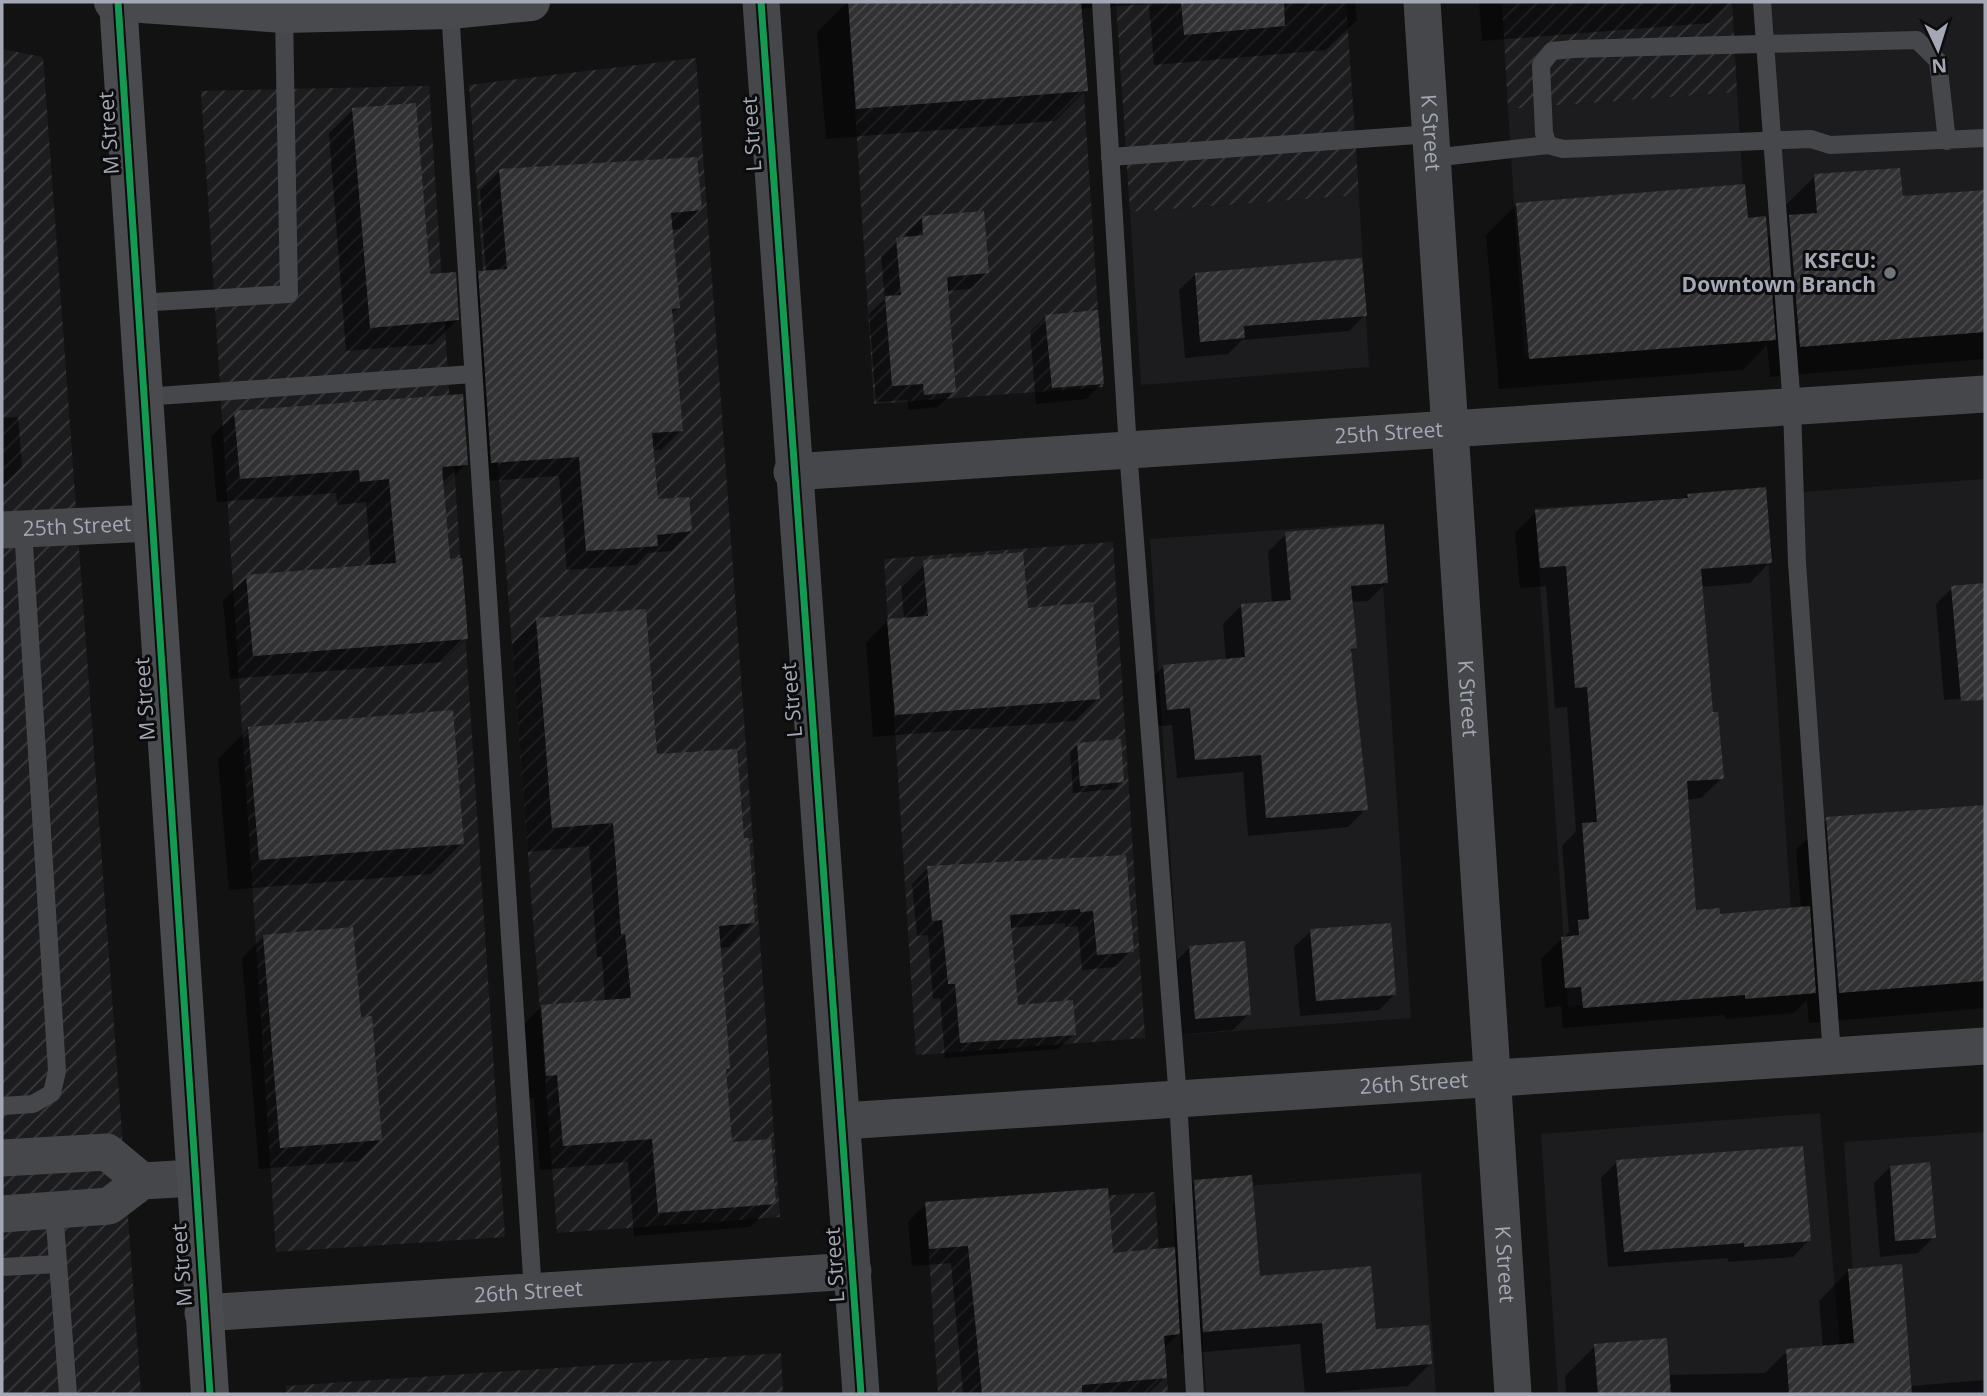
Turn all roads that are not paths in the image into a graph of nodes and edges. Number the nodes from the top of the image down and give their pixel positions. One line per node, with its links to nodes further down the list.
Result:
1 (116, 2): 8 (main road); 16 (street, M Street)
2 (531, 2): 7 (main road)
3 (761, 2): 23 (street, L Street)
4 (1101, 2): 15 (lane)
5 (1422, 2): 14 (street, K Street)
6 (1762, 2): 9 (lane)
7 (450, 10): 8 (main road); 17 (lane)
8 (284, 14): 16 (lane)
9 (1766, 45): 11 (lane); 12 (lane); 13 (lane)
10 (1985, 138): 12 (lane)
11 (1772, 140): 12 (lane); 13 (lane); 20 (lane)
12 (1947, 141)
13 (1548, 145): 14 (lane)
14 (1432, 146): 15 (lane); 21 (street, K Street)
15 (1110, 157): 22 (lane)
16 (137, 303): 19 (street, M Street)
17 (473, 374): 19 (lane); 40 (lane)
18 (1985, 394): 20 (street, 25th Street)
19 (144, 397): 24 (street, M Street)
20 (1792, 407): 21 (street, 25th Street); 27 (lane)
21 (1450, 428): 22 (street, 25th Street); 28 (street, K Street)
22 (1128, 450): 23 (street, 25th Street); 29 (lane)
23 (792, 472): 31 (street, L Street)
24 (152, 523): 25 (street, 25th Street); 33 (street, M Street)
25 (12, 529): 30 (lane)
26 (1985, 1046): 27 (street, 26th Street)
27 (1832, 1056): 28 (street, 26th Street)
28 (1493, 1078): 29 (street, 26th Street); 46 (street, K Street)
29 (1178, 1099): 31 (street, 26th Street); 45 (lane)
30 (2, 1106)
31 (843, 1121): 39 (street, L Street)
32 (2, 1158): 34 (street)
33 (194, 1178): 34 (street); 41 (street, M Street)
34 (142, 1181): 35 (street)
35 (54, 1210): 36 (street); 37 (lane)
36 (2, 1214)
37 (58, 1264): 38 (lane); 42 (lane)
38 (2, 1267)
39 (853, 1271): 40 (street, 26th Street); 44 (street, L Street)
40 (533, 1292): 41 (street, 26th Street)
41 (203, 1313): 43 (street, M Street)
42 (68, 1394)
43 (211, 1394)
44 (861, 1394)
45 (1195, 1394)
46 (1513, 1394)

